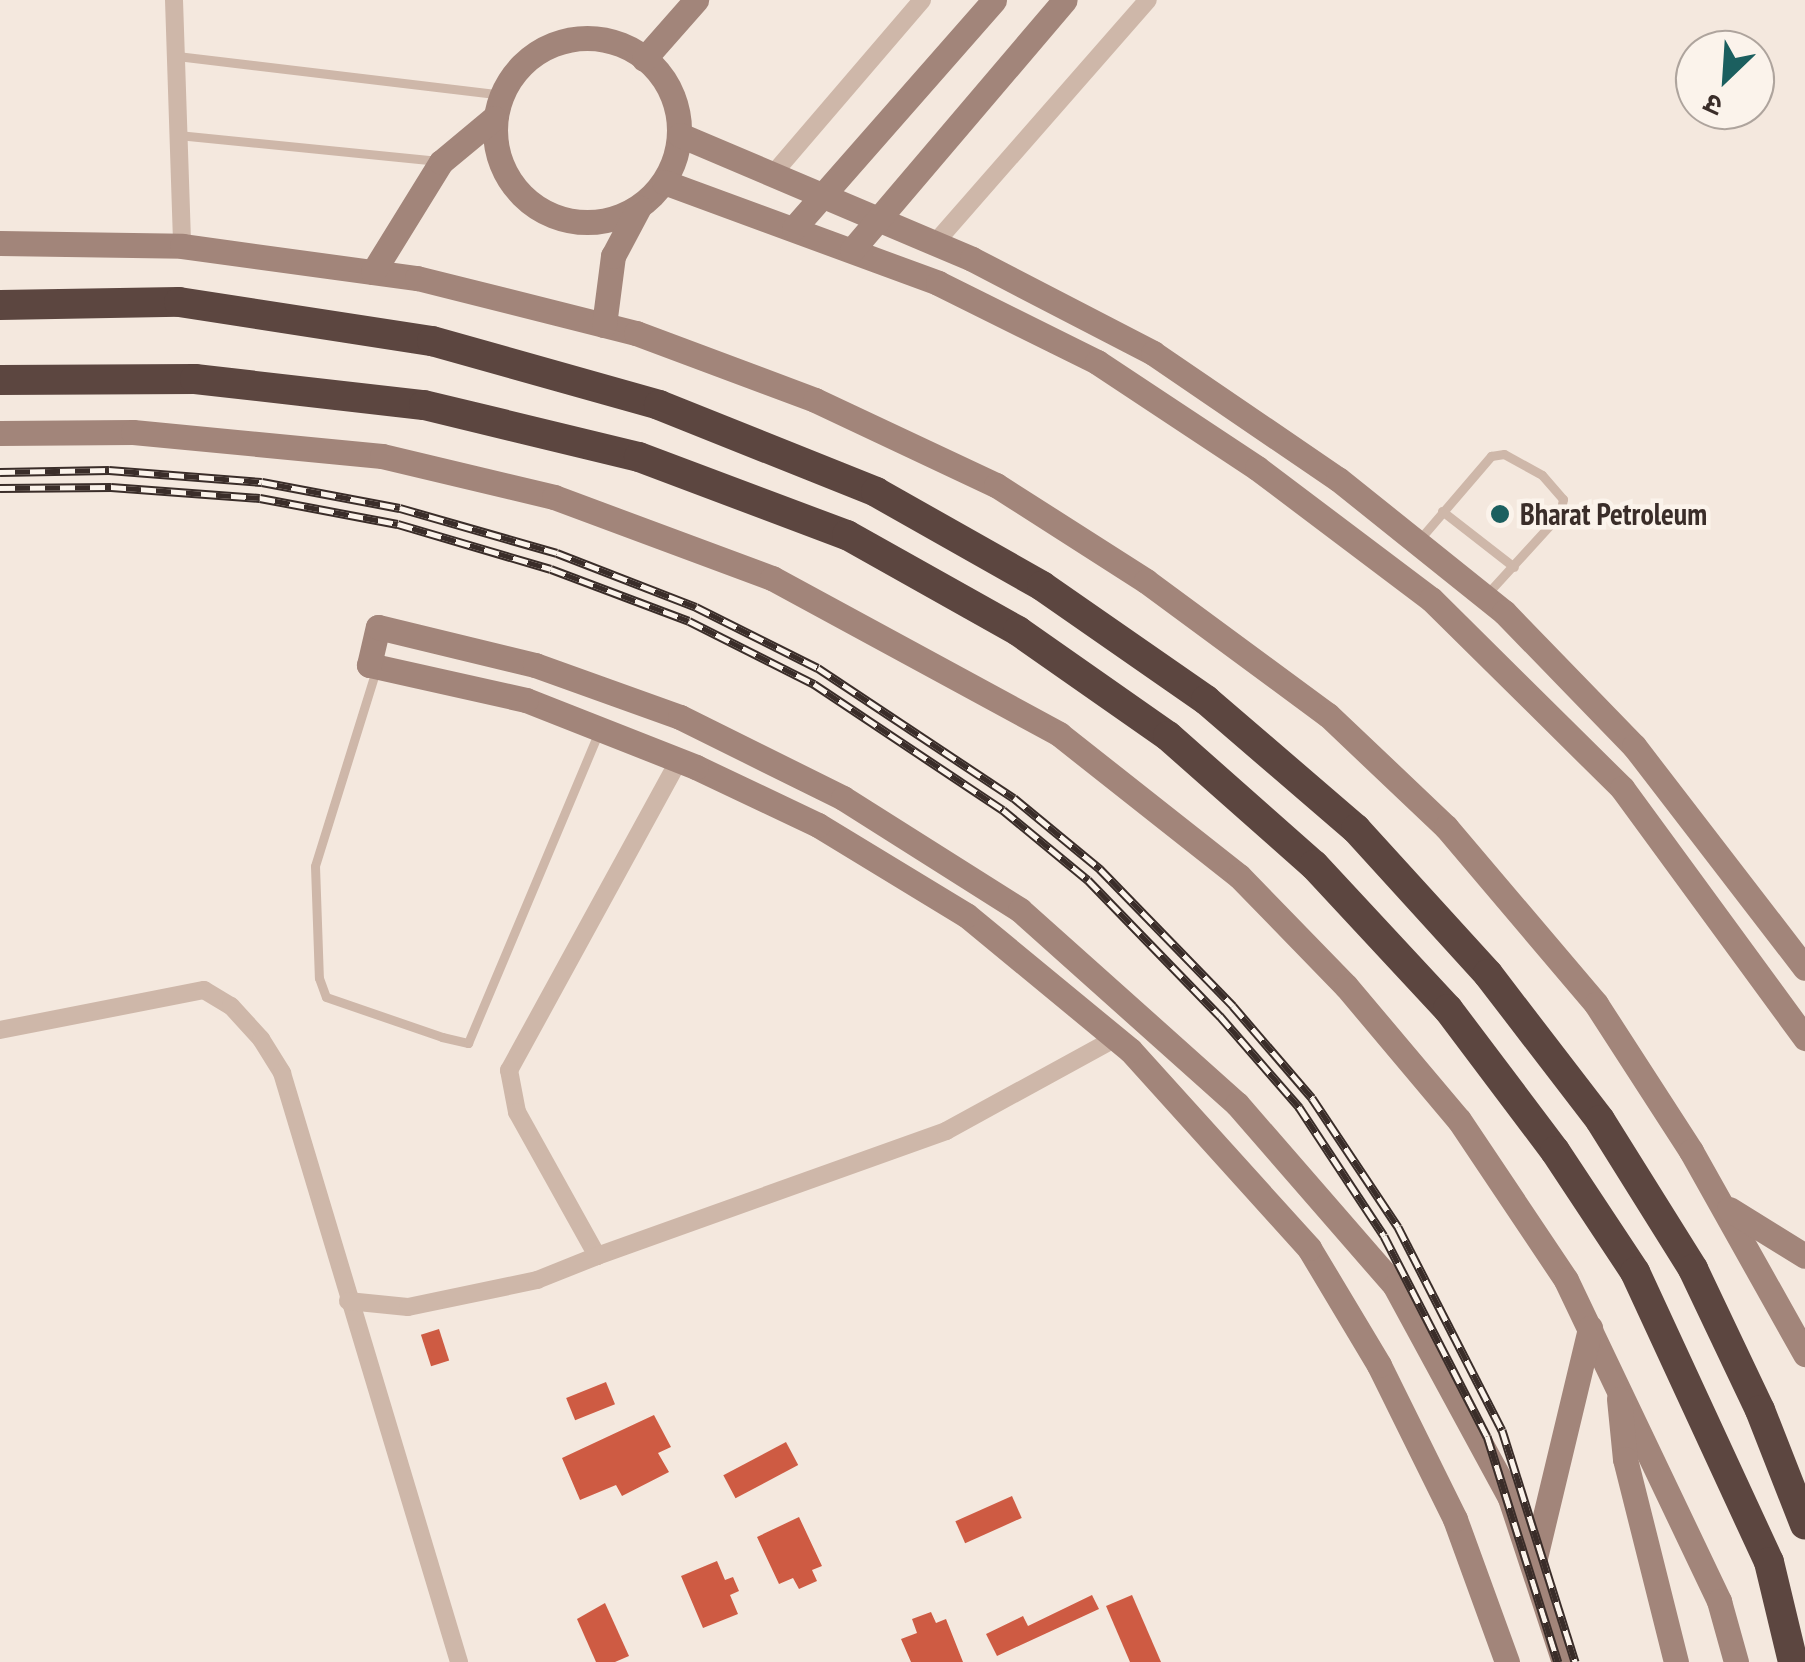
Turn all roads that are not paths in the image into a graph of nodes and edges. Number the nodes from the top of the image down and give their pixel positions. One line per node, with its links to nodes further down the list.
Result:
1 (174, 0): 7 (street)
2 (696, 0): 8 (street)
3 (922, 0): 13 (street)
4 (994, 0): 15 (street)
5 (1065, 0): 17 (street)
6 (1148, 0): 20 (street)
7 (176, 56): 9 (lane); 11 (street)
8 (644, 60): 9 (street); 10 (street)
9 (498, 106): 12 (street); 16 (street)
10 (680, 134): 13 (street); 14 (street)
11 (178, 135): 12 (lane); 21 (street)
12 (442, 162): 23 (street)
13 (773, 174): 15 (street)
14 (664, 182): 16 (street); 18 (street)
15 (822, 195): 17 (street); 18 (street)
16 (639, 207): 25 (street)
17 (877, 218): 20 (street); 22 (street)
18 (794, 228): 22 (street)
19 (0, 243): 21 (street)
20 (935, 243): 29 (street)
21 (182, 246): 23 (street)
22 (852, 250): 34 (street)
23 (374, 272): 25 (street)
24 (0, 305): 48 (highway)
25 (604, 325): 41 (street)
26 (0, 380): 55 (highway)
27 (0, 433): 45 (street)
28 (1442, 512): 29 (lane); 30 (lane); 30 (lane)
29 (1417, 542): 31 (street)
30 (1514, 567): 31 (lane)
31 (1484, 596): 32 (street)
32 (1544, 654): 34 (street); 37 (street)
33 (377, 667): 35 (street); 35 (lane); 49 (street)
34 (1515, 683): 40 (street)
35 (600, 730): 36 (street)
36 (678, 760): 39 (street); 42 (street)
37 (1805, 968)
38 (0, 1030): 44 (street)
39 (1116, 1038): 42 (street); 51 (street)
40 (1805, 1038)
41 (1722, 1205): 43 (street); 46 (street)
42 (597, 1256): 44 (street)
43 (1805, 1256)
44 (348, 1301): 50 (street)
45 (1590, 1328): 47 (street); 49 (street)
46 (1804, 1352)
47 (1617, 1382): 53 (street); 54 (street)
48 (1805, 1525)
49 (1533, 1567): 52 (street)
50 (459, 1662)
51 (1507, 1662)
52 (1564, 1662)
53 (1676, 1662)
54 (1736, 1662)
55 (1793, 1662)

